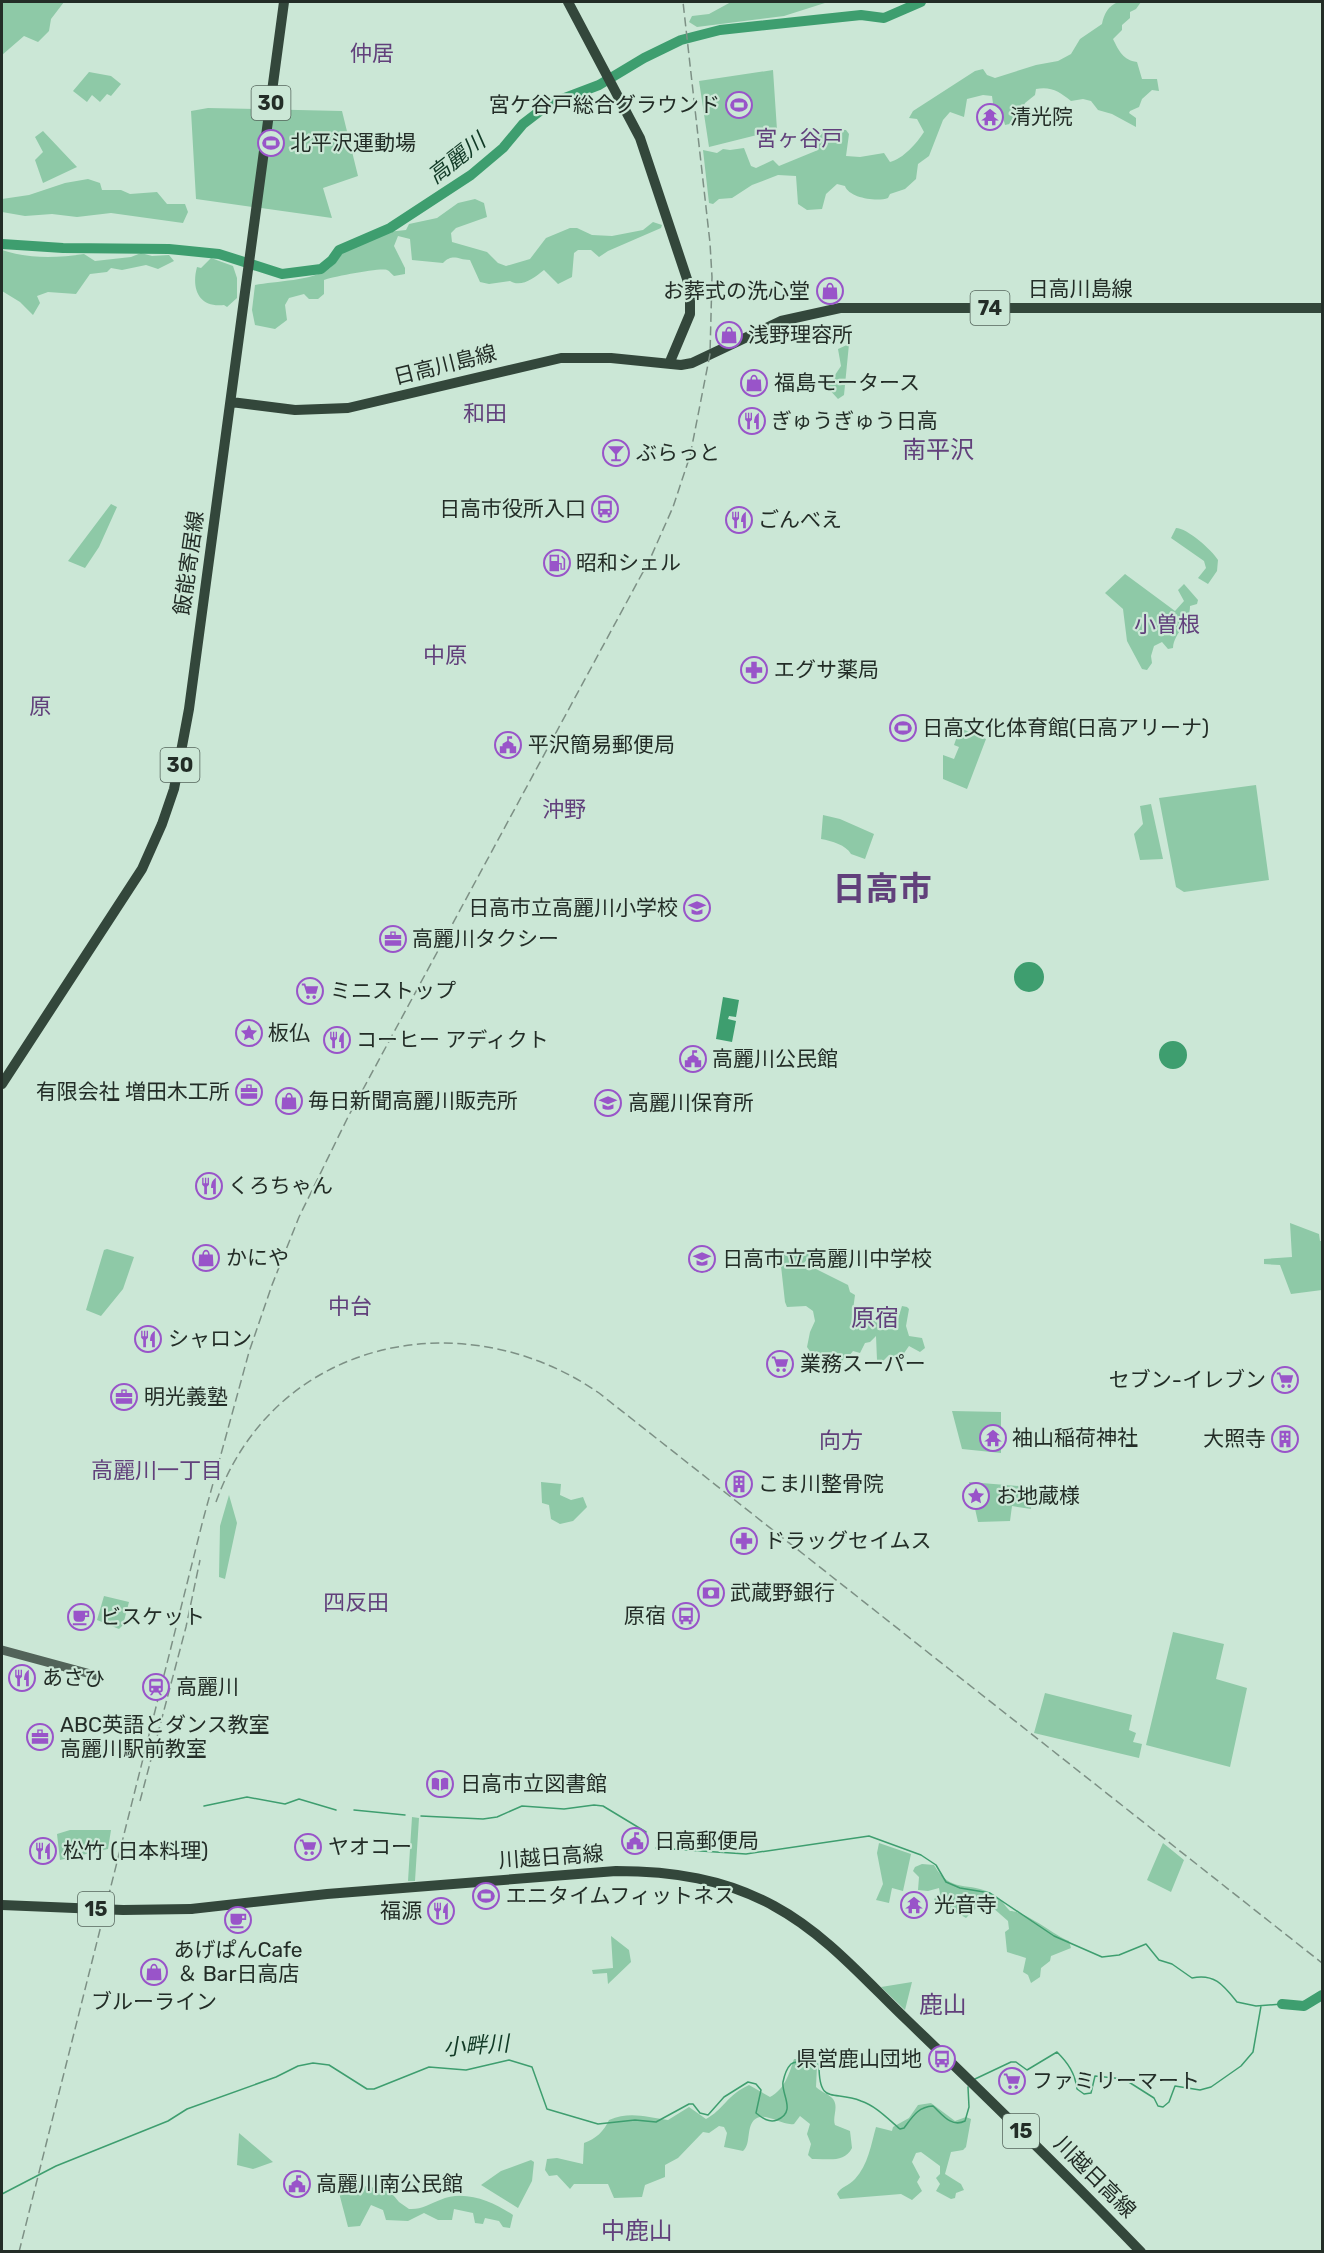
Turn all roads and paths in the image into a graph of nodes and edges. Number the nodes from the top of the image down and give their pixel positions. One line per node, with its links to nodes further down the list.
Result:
1 (284, 2): 5 (main road, 飯能寄居線 / 30)
2 (568, 2): 4 (main road)
3 (1323, 308): 4 (main road, 日高川島線 / 74)
4 (669, 364): 5 (main road, 日高川島線 / 74)
5 (231, 402): 6 (main road, 飯能寄居線 / 30)
6 (2, 1084)
7 (2, 1650): 8 (main road)
8 (98, 1676)
9 (2, 1905): 10 (main road, 川越日高線 / 15, bridge)
10 (1141, 2252)

